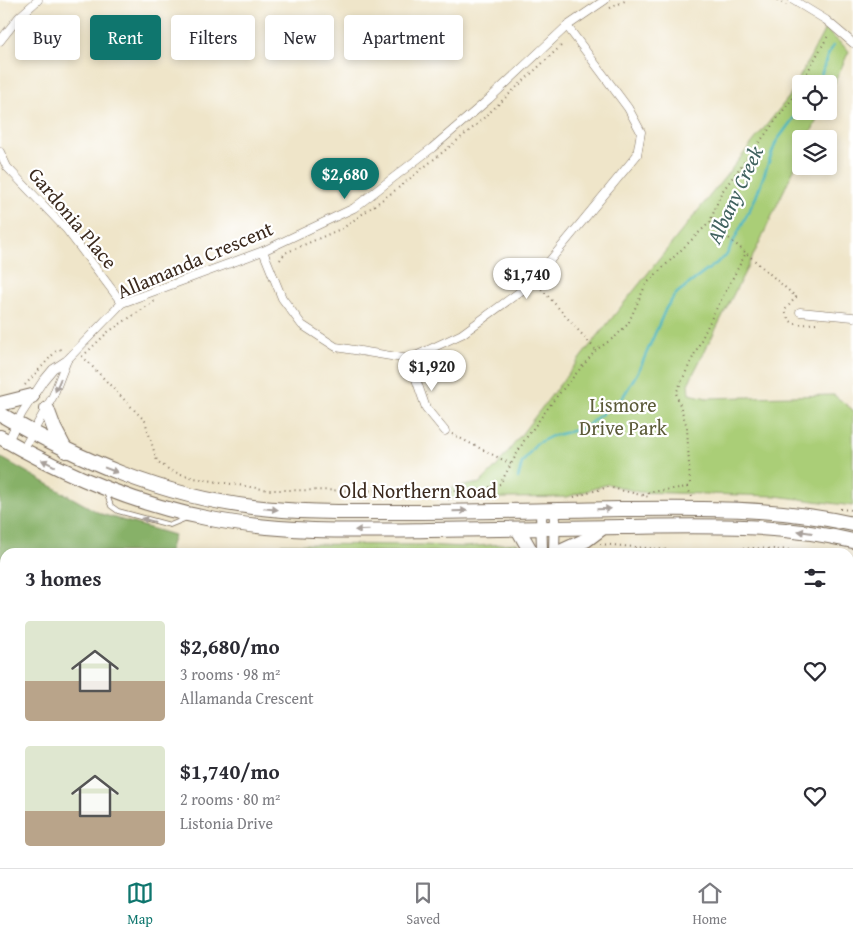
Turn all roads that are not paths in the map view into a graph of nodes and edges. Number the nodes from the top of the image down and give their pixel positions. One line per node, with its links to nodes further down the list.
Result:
1 (38, 0): 5 (street)
2 (605, 0): 4 (street, Allamanda Crescent)
3 (793, 0): 6 (street)
4 (567, 26): 8 (street, Allamanda Crescent); 12 (street)
5 (0, 41)
6 (853, 43)
7 (0, 152): 9 (street, Gardonia Place)
8 (262, 251): 9 (street, Allamanda Crescent); 12 (street)
9 (122, 304): 13 (street, Allamanda Crescent)
10 (800, 312): 11 (street)
11 (853, 317)
12 (409, 359): 19 (street)
13 (67, 360): 14 (street, Allamanda Crescent); 16 (street, Allamanda Crescent, one-way to 16)
14 (26, 394): 15 (highway); 18 (street, Allamanda Crescent)
15 (0, 404)
16 (47, 409): 20 (street, Allamanda Crescent); 23 (highway)
17 (0, 414): 18 (highway, Old Northern Road)
18 (17, 424): 20 (highway, Old Northern Road); 21 (street, Allamanda Crescent)
19 (445, 431)
20 (34, 433): 22 (street, Allamanda Crescent); 23 (highway, Old Northern Road)
21 (4, 439): 22 (highway, Old Northern Road)
22 (23, 450): 29 (highway, Old Northern Road, one-way to 22)
23 (66, 451): 24 (highway, Old Northern Road, one-way to 24)
24 (541, 510): 25 (highway, Old Northern Road); 27 (street)
25 (556, 510): 26 (highway, Old Northern Road, one-way to 26); 27 (street)
26 (853, 524)
27 (547, 528): 28 (highway, Old Northern Road); 29 (highway, Old Northern Road); 32 (street); 33 (street)
28 (602, 528): 30 (highway, Old Northern Road, one-way to 28); 34 (highway)
29 (518, 529): 31 (highway)
30 (853, 541)
31 (525, 548)
32 (543, 548)
33 (553, 548)
34 (569, 548)

